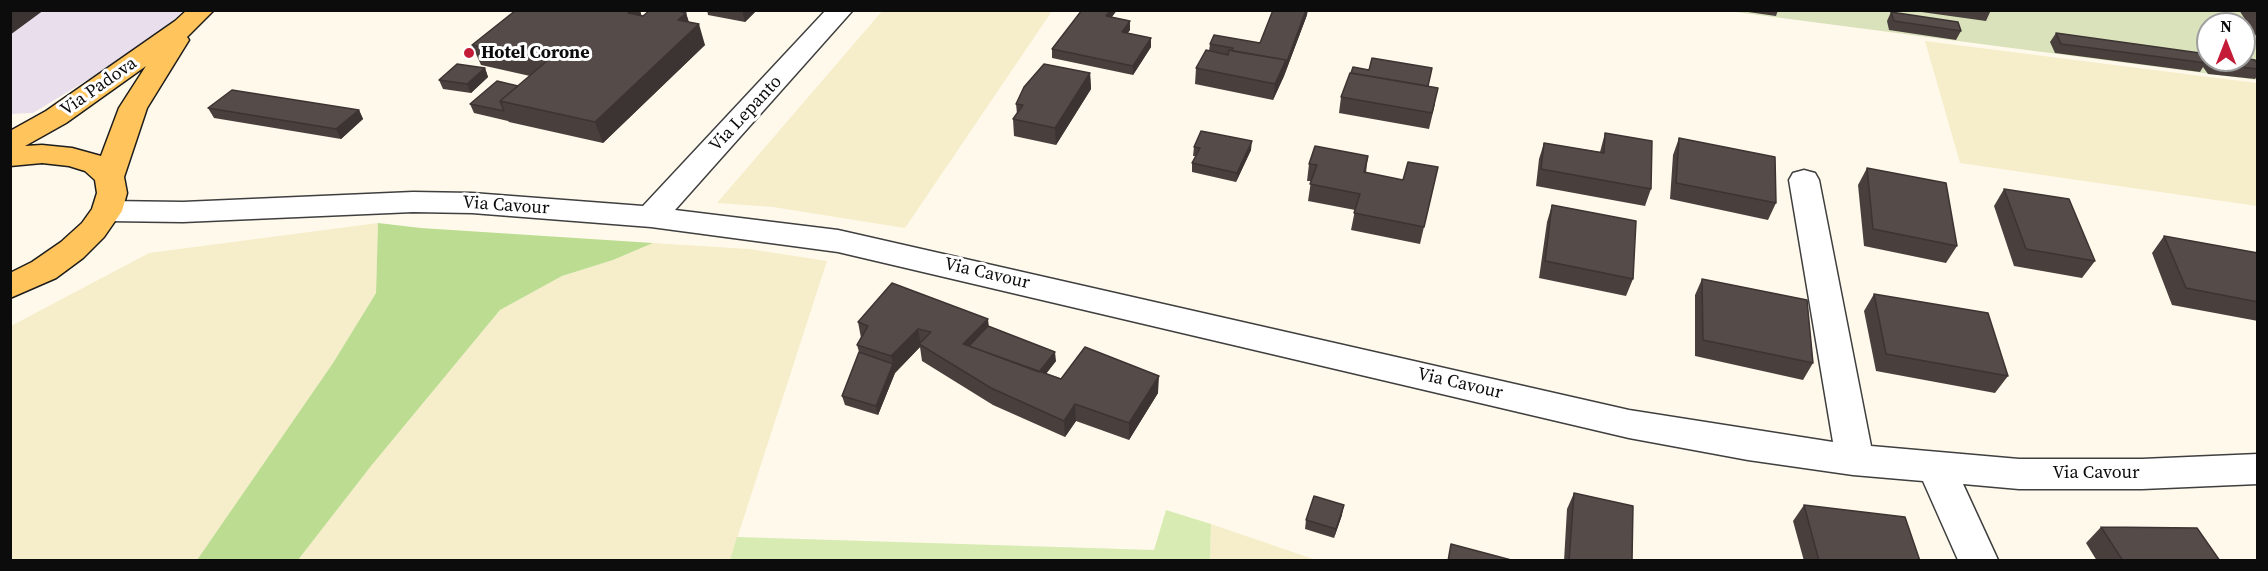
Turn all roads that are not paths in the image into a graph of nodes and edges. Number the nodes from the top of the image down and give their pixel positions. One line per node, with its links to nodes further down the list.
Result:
1 (841, 10): 8 (street, Via Lepanto)
2 (193, 19): 3 (main road, Via Padova); 5 (main road, Via Padova)
3 (10, 143)
4 (10, 157): 5 (main road)
5 (109, 177): 7 (main road, Via Padova)
6 (1804, 180): 10 (street)
7 (107, 211): 8 (street, Via Cavour); 9 (main road)
8 (651, 217): 10 (street, Via Cavour)
9 (10, 287)
10 (1853, 460): 11 (street, Via Cavour)
11 (1936, 468): 12 (street, Via Cavour); 13 (street)
12 (2258, 469)
13 (1978, 561)

